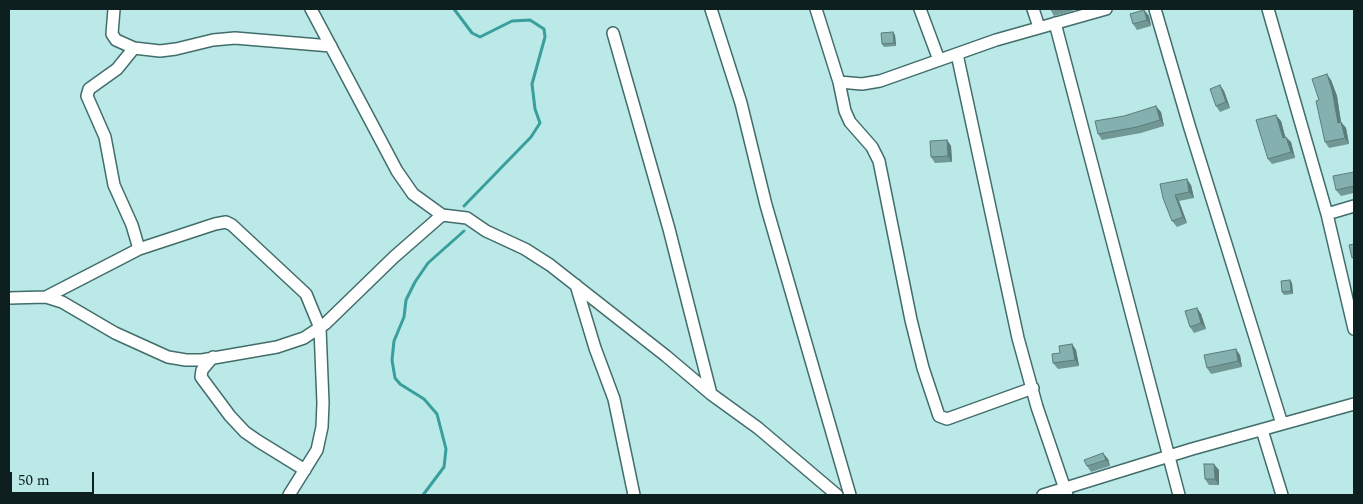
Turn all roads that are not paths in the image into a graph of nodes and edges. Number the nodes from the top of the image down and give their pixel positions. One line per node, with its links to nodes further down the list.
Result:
1 (114, 9): 14 (street)
2 (311, 9): 13 (street)
3 (711, 9): 39 (street)
4 (816, 9): 17 (street)
5 (920, 9): 16 (street)
6 (1033, 9): 11 (street)
7 (1106, 9): 10 (street)
8 (1155, 9): 31 (street)
9 (1268, 9): 19 (street)
10 (1055, 23): 11 (street); 33 (street)
11 (1039, 27): 15 (street)
12 (613, 33): 29 (street)
13 (331, 46): 14 (street); 20 (street)
14 (134, 48): 21 (street)
15 (957, 54): 16 (street); 28 (street)
16 (939, 60): 17 (street)
17 (838, 82): 28 (street)
18 (1354, 206): 19 (street)
19 (1327, 214): 26 (street)
20 (442, 215): 22 (street); 25 (street)
21 (139, 249): 23 (street); 25 (street)
22 (576, 285): 29 (street); 37 (street)
23 (46, 297): 24 (street); 27 (street)
24 (9, 298)
25 (320, 328): 27 (street); 34 (street)
26 (1354, 329)
27 (213, 357): 34 (street)
28 (1033, 388): 35 (street)
29 (712, 394): 38 (street)
30 (1354, 404): 31 (street)
31 (1282, 424): 32 (street)
32 (1262, 430): 33 (street); 42 (street)
33 (1169, 456): 35 (street); 41 (street)
34 (305, 470): 36 (street)
35 (1066, 492): 40 (street)
36 (289, 495)
37 (634, 495)
38 (837, 495)
39 (850, 495)
40 (1043, 495)
41 (1179, 495)
42 (1282, 495)

